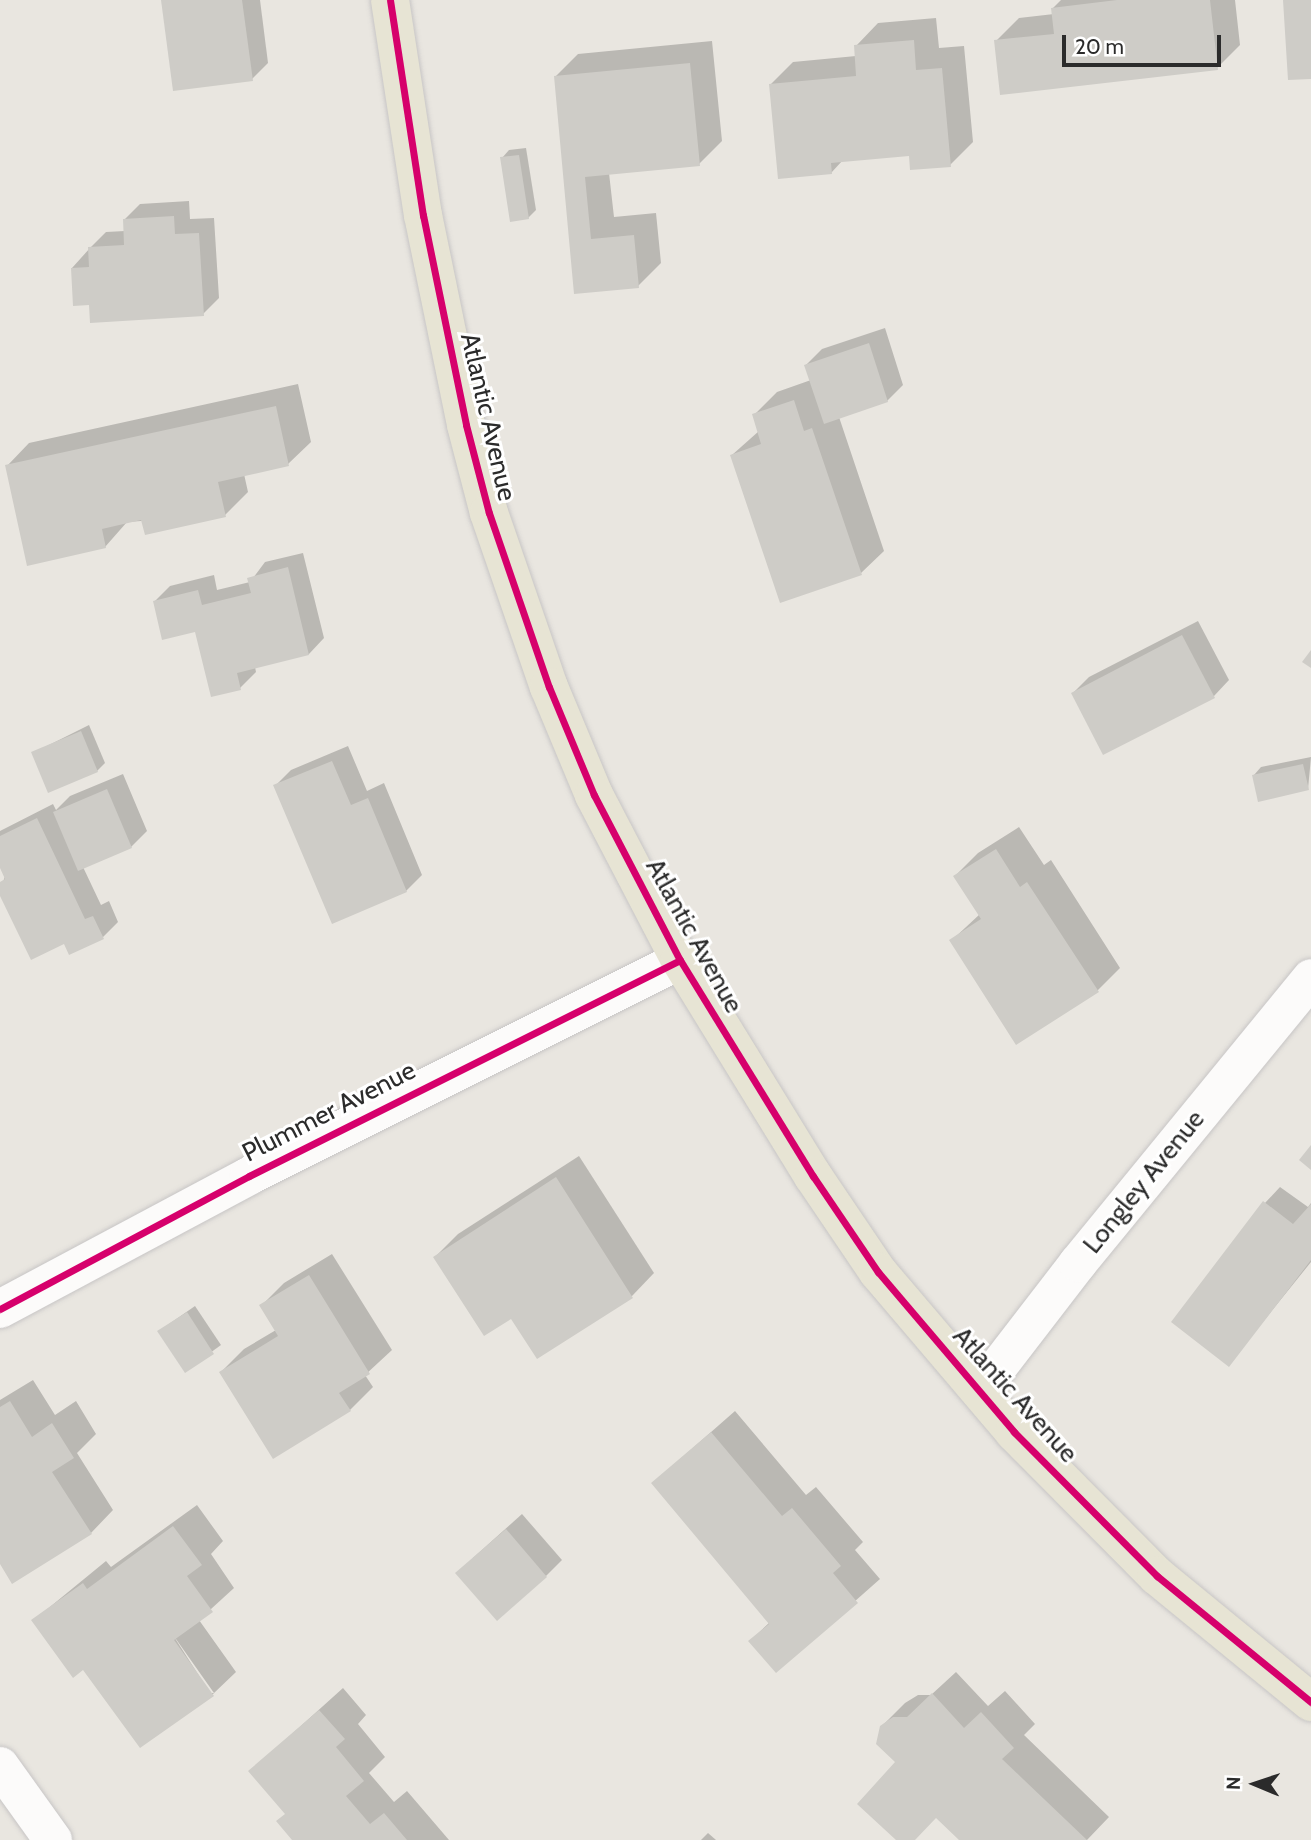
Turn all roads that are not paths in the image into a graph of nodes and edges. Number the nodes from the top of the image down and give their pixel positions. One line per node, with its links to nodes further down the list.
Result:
1 (390, 0): 2 (main road, Atlantic Avenue)
2 (680, 960): 4 (street, Plummer Avenue); 5 (main road, Atlantic Avenue)
3 (1311, 978): 5 (street, Longley Avenue)
4 (0, 1309)
5 (981, 1389): 6 (main road, Atlantic Avenue)
6 (1311, 1702)
7 (0, 1766): 8 (street)
8 (53, 1840)

